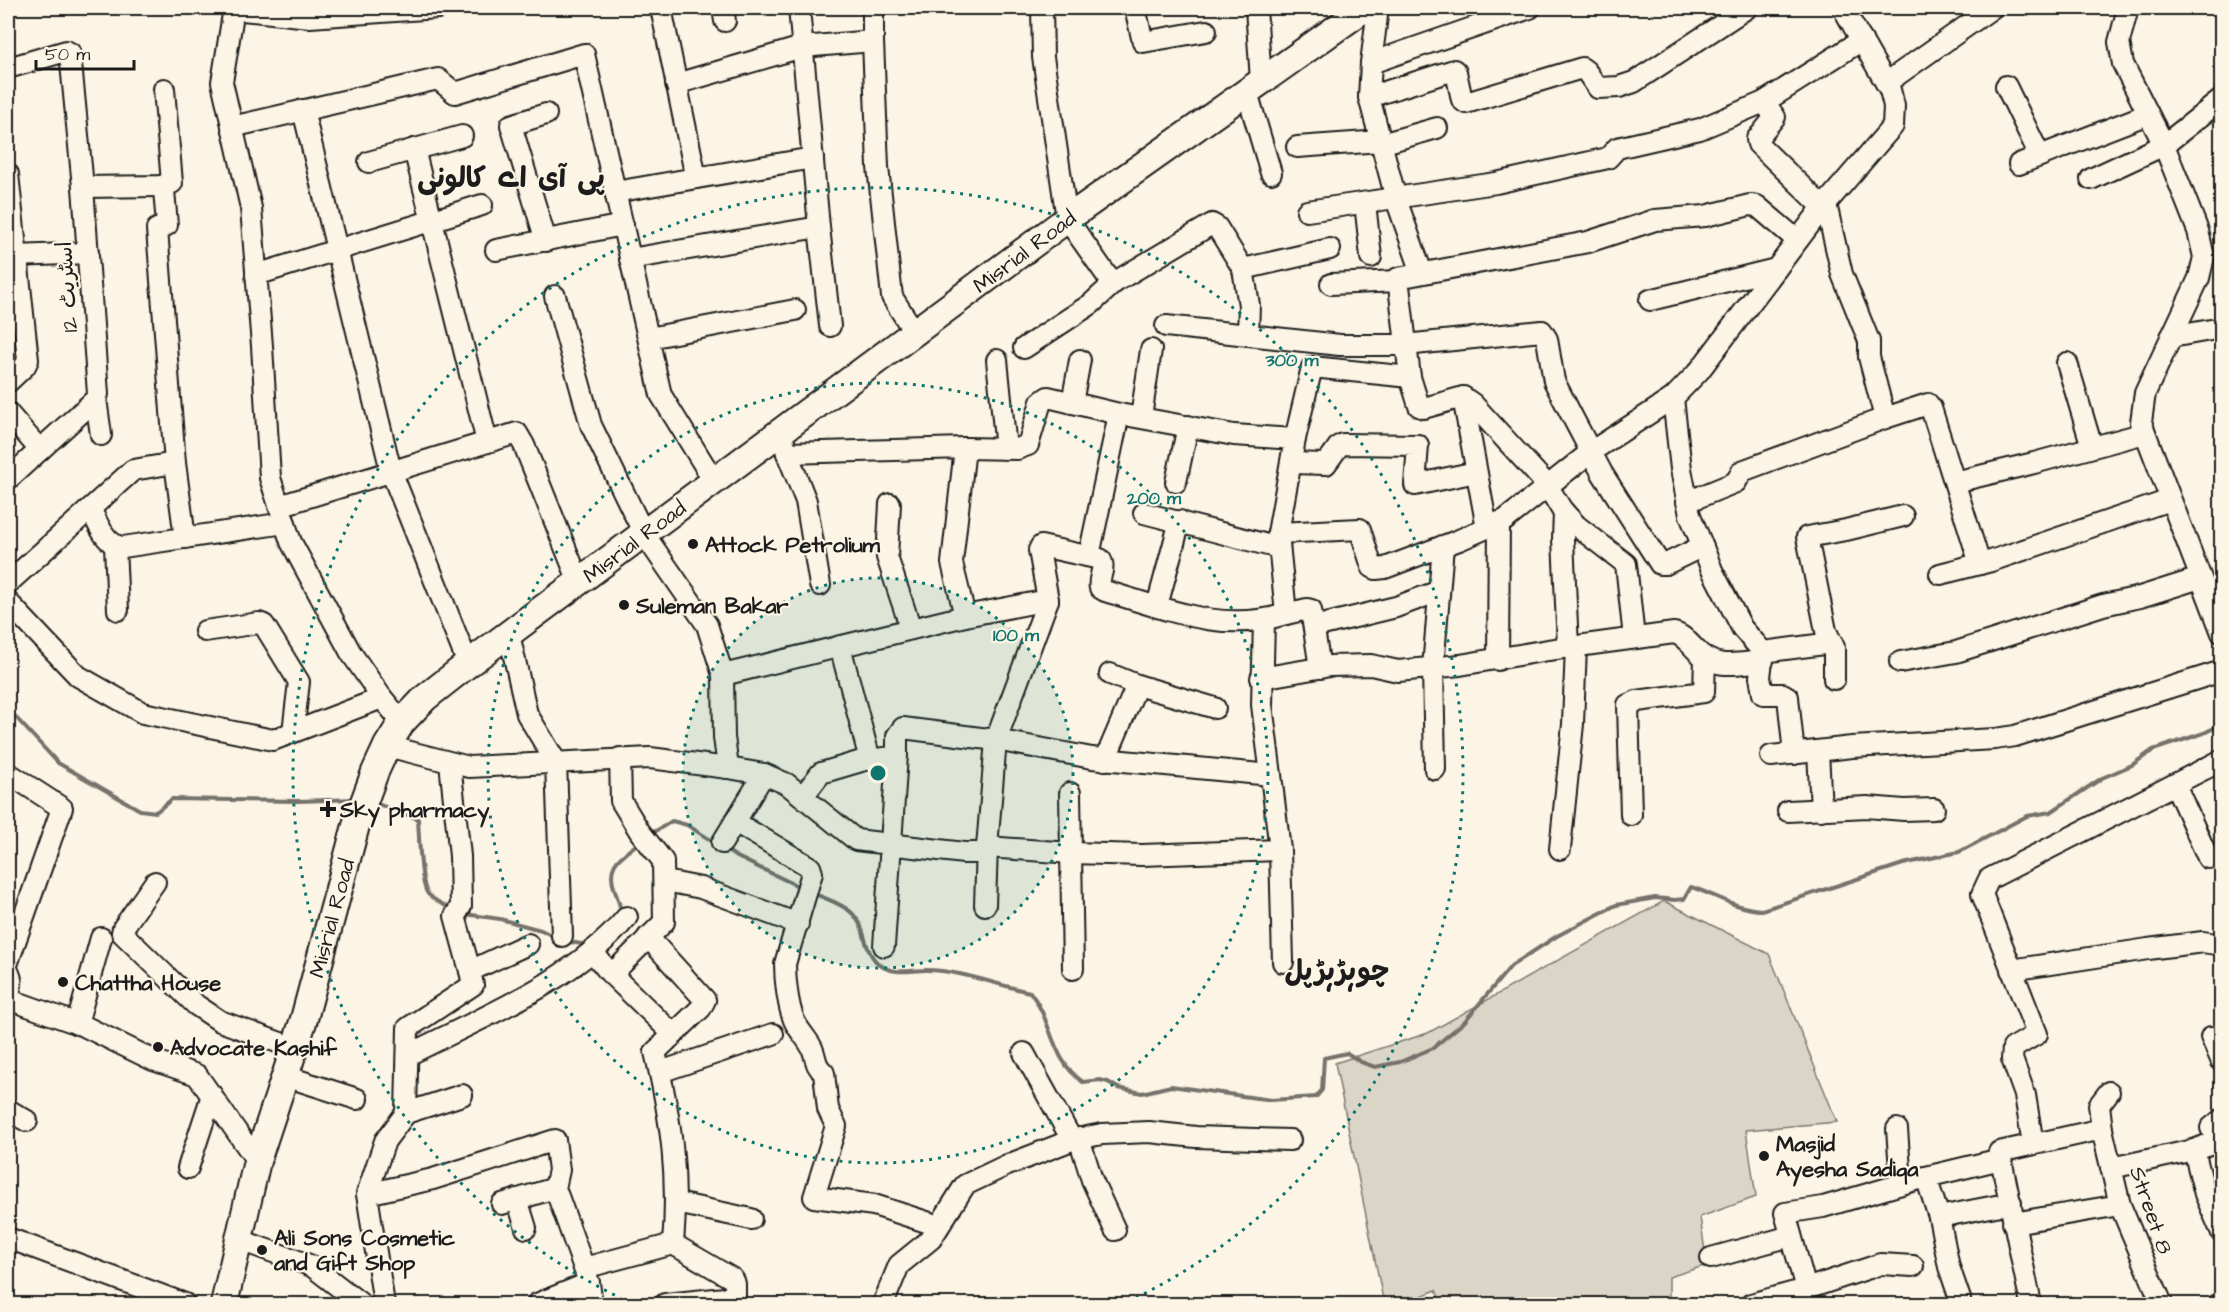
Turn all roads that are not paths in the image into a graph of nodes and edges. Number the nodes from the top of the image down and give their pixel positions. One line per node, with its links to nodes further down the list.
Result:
1 (233, 8): 2 (street); 33 (street)
2 (438, 8)
3 (661, 8): 23 (street)
4 (799, 8): 19 (street)
5 (873, 8): 18 (street)
6 (1042, 8): 56 (street)
7 (1136, 8): 16 (street)
8 (1256, 8): 24 (street)
9 (1365, 8): 24 (main road, Misrial Road)
10 (1378, 8): 20 (street)
11 (1530, 8): 20 (street)
12 (1747, 8): 27 (street)
13 (1843, 8): 17 (street)
14 (1992, 8): 22 (street)
15 (2128, 8): 32 (street)
16 (1206, 31)
17 (1862, 40): 22 (street); 29 (street)
18 (873, 41): 19 (street); 83 (street)
19 (801, 48): 23 (street); 41 (street)
20 (1371, 63): 27 (street)
21 (8, 68): 49 (street, اسٹریٹ 12)
22 (1886, 83): 54 (street)
23 (676, 84): 46 (street)
24 (1254, 86): 44 (street); 56 (main road, Misrial Road)
25 (2006, 86): 40 (street)
26 (164, 89): 48 (street)
27 (1369, 97): 36 (street)
28 (2222, 99): 37 (street)
29 (1764, 102): 51 (street); 54 (street)
30 (303, 110): 33 (street); 50 (street); 63 (street)
31 (546, 114): 61 (street)
32 (2148, 114): 37 (street); 40 (street)
33 (232, 127): 73 (street)
34 (1437, 128): 36 (street)
35 (462, 136): 39 (street)
36 (1381, 142): 38 (street); 51 (street)
37 (2164, 146): 47 (street); 66 (street)
38 (1297, 147)
39 (414, 149): 42 (street); 57 (street)
40 (2040, 156): 43 (street)
41 (813, 158): 46 (street); 59 (street)
42 (369, 162)
43 (2019, 164)
44 (1271, 173)
45 (8, 174): 67 (street)
46 (696, 178): 50 (street)
47 (2091, 178)
48 (161, 186): 49 (street); 115 (street)
49 (83, 187): 65 (street, اسٹریٹ 12)
50 (615, 192): 58 (street)
51 (1396, 199): 52 (street); 72 (street)
52 (1365, 203): 55 (street); 68 (street)
53 (482, 204): 57 (street)
54 (1825, 205): 60 (street); 103 (street)
55 (1307, 211)
56 (1067, 219): 75 (street); 83 (main road, Misrial Road)
57 (432, 220): 63 (street); 108 (street)
58 (623, 225): 61 (street); 69 (street)
59 (819, 227): 69 (street); 81 (street)
60 (1797, 240): 71 (street); 72 (street)
61 (546, 241): 64 (street)
62 (1330, 249): 70 (street)
63 (338, 250): 73 (street); 117 (street)
64 (496, 250)
65 (88, 253): 67 (street); 98 (street, اسٹریٹ 12)
66 (2213, 253): 86 (street)
67 (17, 256): 79 (street)
68 (1371, 257)
69 (630, 259): 87 (street)
70 (1243, 269): 75 (street); 85 (street)
71 (1776, 269): 78 (street); 97 (street)
72 (1422, 273): 74 (street)
73 (256, 274): 130 (street)
74 (1398, 281): 76 (street); 88 (street)
75 (1115, 282): 89 (street)
76 (1331, 284)
77 (555, 296): 134 (street)
78 (1650, 300)
79 (15, 309): 95 (street)
80 (795, 310): 87 (street)
81 (830, 326)
82 (1166, 326): 85 (street)
83 (915, 333): 109 (main road, Misrial Road)
84 (2221, 333): 86 (street)
85 (1248, 335): 88 (street)
86 (2171, 338): 105 (street)
87 (649, 339): 120 (street)
88 (1406, 345): 94 (street); 114 (street)
89 (1024, 348)
90 (1150, 350): 102 (street)
91 (997, 360): 112 (street)
92 (1080, 360): 99 (street)
93 (2067, 363): 110 (street)
94 (1410, 377): 96 (street); 107 (street)
95 (8, 382)
96 (1463, 398): 118 (street); 123 (street)
97 (1673, 398): 114 (street); 125 (street)
98 (96, 399): 106 (street, اسٹریٹ 12); 113 (street)
99 (1072, 403): 101 (street); 112 (street)
100 (8, 413): 113 (street)
101 (1119, 414): 102 (street); 140 (street)
102 (1141, 417): 104 (street)
103 (1885, 418): 122 (street); 125 (street)
104 (1188, 426): 107 (street); 121 (street)
105 (2145, 433): 110 (street); 124 (street)
106 (101, 435)
107 (1295, 439): 116 (street)
108 (488, 442): 117 (street); 144 (street)
109 (784, 442): 111 (street); 120 (main road, Misrial Road); 146 (street)
110 (2092, 447): 122 (street)
111 (965, 448): 112 (street); 153 (street)
112 (1006, 449)
113 (40, 450): 119 (street)
114 (1592, 451): 123 (street); 139 (street)
115 (175, 463): 127 (street); 135 (street)
116 (1291, 463): 118 (street); 136 (street)
117 (391, 471): 130 (street); 168 (street)
118 (1476, 471): 133 (street)
119 (8, 479)
120 (714, 481): 134 (main road, Misrial Road)
121 (1176, 482)
122 (1954, 482): 141 (street)
123 (1547, 485): 128 (street); 133 (street)
124 (2170, 500): 141 (street); 143 (street)
125 (1687, 502): 139 (street)
126 (890, 504): 156 (street)
127 (90, 509): 137 (street); 145 (street)
128 (1564, 512): 160 (street); 163 (street)
129 (1144, 513): 132 (street)
130 (282, 514): 135 (street); 177 (street)
131 (1903, 516): 161 (street)
132 (1180, 521): 136 (street); 150 (street)
133 (1493, 525): 138 (street); 166 (street)
134 (644, 534): 144 (main road, Misrial Road); 173 (street)
135 (185, 538): 137 (street)
136 (1278, 541): 138 (street); 152 (street)
137 (115, 546): 151 (street)
138 (1443, 546): 147 (street)
139 (1702, 546): 164 (street)
140 (1089, 556): 148 (street); 150 (street)
141 (1980, 564): 142 (street)
142 (1940, 574)
143 (2200, 578): 158 (street); 167 (street)
144 (579, 582): 159 (main road, Misrial Road)
145 (8, 583)
146 (820, 585)
147 (1439, 591): 155 (street); 170 (street)
148 (1048, 600): 153 (street); 181 (street)
149 (8, 602): 180 (street)
150 (1157, 606): 154 (street)
151 (118, 610)
152 (1286, 614): 154 (street); 155 (street)
153 (965, 616): 156 (street)
154 (1263, 620): 174 (street)
155 (1314, 627): 169 (street)
156 (911, 629): 162 (street)
157 (205, 631): 180 (street)
158 (2222, 633)
159 (509, 634): 168 (main road, Misrial Road); 191 (street)
160 (1634, 638): 163 (street); 165 (street)
161 (1832, 643): 164 (street); 175 (street)
162 (840, 646): 173 (street); 188 (street)
163 (1572, 647): 166 (street); 208 (street)
164 (1763, 657): 165 (street); 184 (street)
165 (1705, 658): 204 (street)
166 (1498, 660): 170 (street)
167 (1900, 662)
168 (468, 664): 179 (main road, Misrial Road)
169 (1320, 668): 170 (street); 174 (street)
170 (1433, 668): 194 (street)
171 (2222, 670): 183 (street)
172 (1110, 674): 176 (street)
173 (723, 675): 193 (street)
174 (1261, 678): 197 (street)
175 (1834, 679)
176 (1137, 685): 178 (street); 189 (street)
177 (381, 698): 179 (street); 180 (street)
178 (1215, 708)
179 (402, 722): 182 (main road, Misrial Road)
180 (293, 732)
181 (996, 740): 185 (street); 189 (street); 209 (street)
182 (387, 746): 192 (street); 236 (main road, Misrial Road)
183 (1818, 751): 184 (street); 202 (street)
184 (1794, 754): 186 (street)
185 (897, 755): 188 (street); 207 (street)
186 (1771, 756)
187 (620, 758): 191 (street); 193 (street); 213 (street)
188 (870, 760): 200 (street)
189 (1105, 760): 197 (street)
190 (2222, 760): 198 (street)
191 (556, 762): 192 (street); 218 (street)
192 (450, 763): 229 (street)
193 (728, 768): 196 (street)
194 (1436, 769)
195 (8, 773): 225 (street)
196 (764, 774): 200 (street); 205 (street)
197 (1271, 775): 210 (street)
198 (2175, 784): 212 (street); 228 (street)
199 (1070, 793): 211 (street)
200 (802, 796): 207 (street)
201 (1934, 809): 202 (street)
202 (1821, 810): 203 (street)
203 (1788, 811)
204 (1631, 815)
205 (735, 822): 206 (street); 217 (street)
206 (722, 843)
207 (891, 845): 209 (street); 223 (street)
208 (1560, 849)
209 (986, 850): 211 (street); 215 (street)
210 (1280, 850): 211 (street); 226 (street)
211 (1071, 853): 227 (street)
212 (2208, 858)
213 (665, 881): 217 (street); 219 (street)
214 (155, 882): 236 (street)
215 (985, 905)
216 (627, 917): 224 (street)
217 (798, 924): 271 (street)
218 (562, 936)
219 (648, 937): 231 (street); 234 (street)
220 (101, 938): 232 (street)
221 (528, 944): 229 (street)
222 (2222, 945): 228 (street)
223 (884, 946)
224 (592, 951): 231 (street); 238 (street)
225 (8, 962)
226 (1283, 962)
227 (1073, 969)
228 (2011, 970): 254 (street)
229 (470, 971): 238 (street)
230 (8, 972): 232 (street)
231 (612, 974): 234 (street)
232 (77, 1024): 243 (street)
233 (772, 1034): 240 (street)
234 (673, 1035): 240 (street)
235 (2211, 1037): 239 (street)
236 (294, 1048): 241 (main road, Misrial Road)
237 (1024, 1053): 252 (street)
238 (408, 1055): 247 (street)
239 (2222, 1062)
240 (660, 1072): 265 (street)
241 (285, 1076): 245 (street); 258 (main road, Misrial Road)
242 (2109, 1092): 250 (street, Street 8)
243 (212, 1095): 258 (street); 259 (street)
244 (462, 1095): 247 (street)
245 (357, 1099)
246 (8, 1110): 249 (street)
247 (406, 1113): 264 (street)
248 (2222, 1119): 255 (street)
249 (27, 1120)
250 (2102, 1129): 254 (street); 260 (street, Street 8)
251 (1897, 1130): 262 (street)
252 (1076, 1139): 253 (street); 271 (street); 273 (street)
253 (1290, 1140)
254 (2033, 1144): 257 (street)
255 (2219, 1145): 256 (street)
256 (2194, 1150): 260 (street); 274 (street)
257 (2001, 1159): 261 (street); 266 (street)
258 (257, 1161): 277 (main road, Misrial Road)
259 (188, 1168)
260 (2111, 1168): 267 (street, Street 8)
261 (1926, 1177): 262 (street); 268 (street)
262 (1901, 1183): 275 (street)
263 (555, 1188): 264 (street); 272 (street); 281 (street)
264 (367, 1194): 289 (street)
265 (676, 1203): 269 (street); 278 (street)
266 (2011, 1203): 268 (street); 270 (street)
267 (2120, 1205): 270 (street); 296 (street, Street 8)
268 (1939, 1217): 283 (street)
269 (751, 1219)
270 (2013, 1223): 295 (street)
271 (939, 1226): 293 (street)
272 (526, 1228)
273 (1115, 1230)
274 (2222, 1233)
275 (1791, 1236): 279 (street); 282 (street)
276 (8, 1238): 286 (street)
277 (240, 1240): 287 (main road, Misrial Road); 288 (street)
278 (673, 1245): 281 (street); 285 (street)
279 (1711, 1258)
280 (1913, 1266): 282 (street)
281 (586, 1276): 290 (street); 291 (street)
282 (1806, 1289): 284 (street)
283 (1960, 1299)
284 (1787, 1300): 294 (street)
285 (735, 1301): 292 (street)
286 (185, 1305)
287 (224, 1305)
288 (361, 1305)
289 (384, 1305)
290 (537, 1305)
291 (592, 1305)
292 (665, 1305)
293 (883, 1305)
294 (1751, 1305)
295 (2031, 1305)
296 (2162, 1305)

